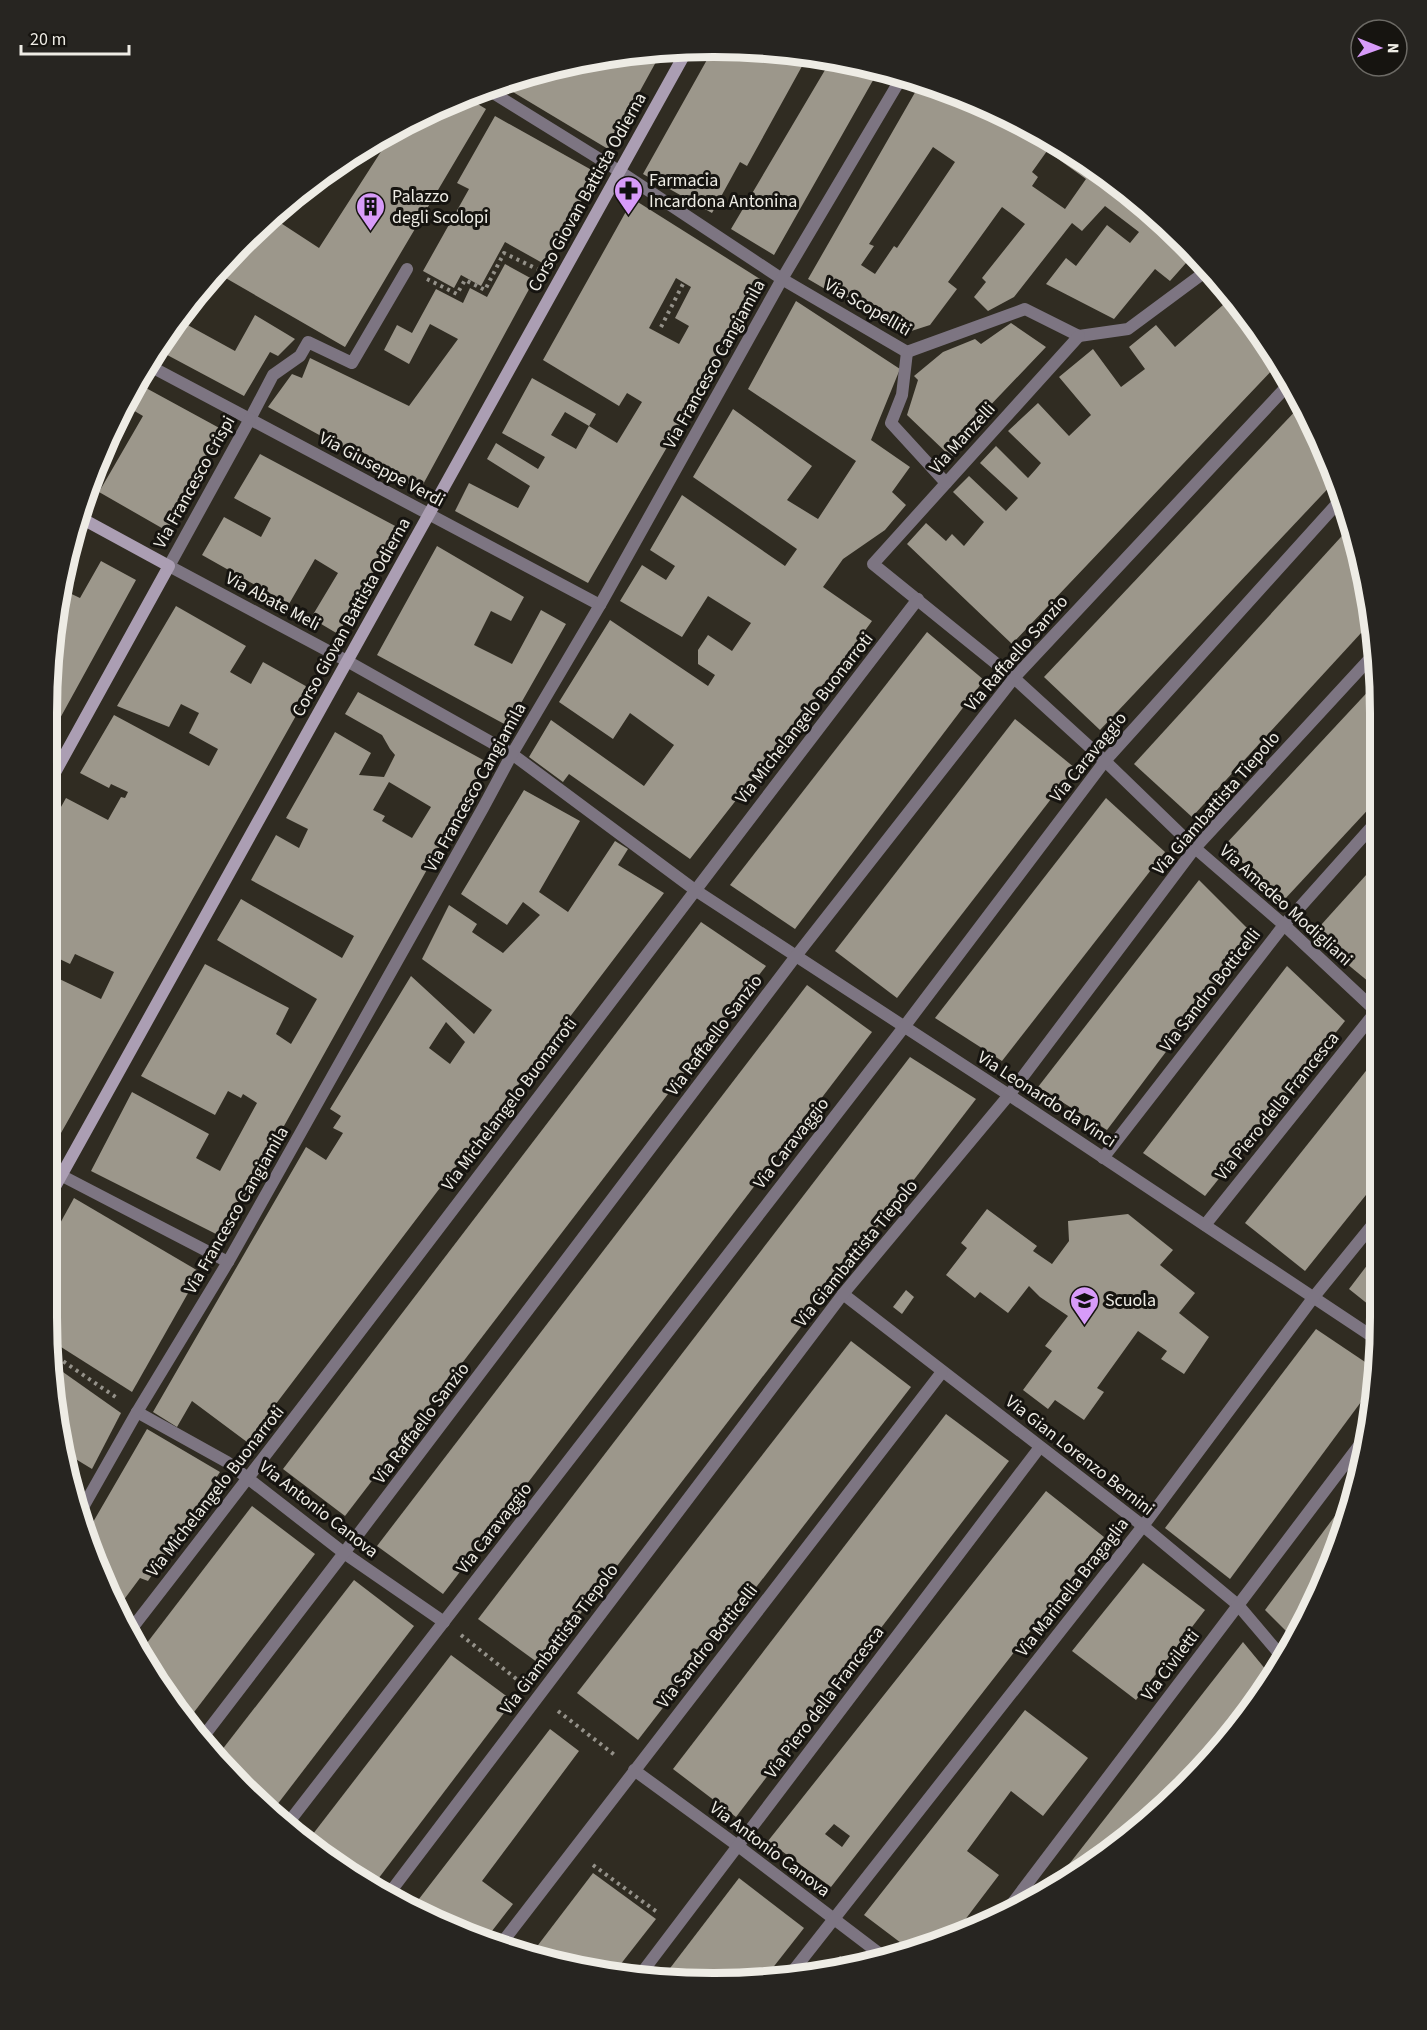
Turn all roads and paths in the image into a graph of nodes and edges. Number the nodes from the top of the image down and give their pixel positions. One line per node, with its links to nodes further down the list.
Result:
1 (683, 58): 4 (main road, Corso Giovan Battista Odierna)
2 (898, 84): 7 (street, Via Francesco Cangiamila)
3 (495, 95): 4 (street, Via Scopelliti)
4 (619, 171): 7 (street, Via Scopelliti); 8 (main road, Corso Giovan Battista Odierna)
5 (407, 269): 8 (path); 15 (street, Via Francesco Crispi)
6 (1201, 274): 11 (street)
7 (782, 279): 12 (street, Via Scopelliti); 23 (street, Via Francesco Cangiamila)
8 (559, 280): 18 (main road, Corso Giovan Battista Odierna)
9 (684, 282): 10 (path)
10 (662, 327)
11 (1079, 336): 12 (street, Via Scopelliti); 16 (street, Via Manzelli)
12 (907, 352): 16 (street)
13 (156, 369): 15 (street, Via Giuseppe Verdi)
14 (1284, 389): 26 (street, Via Raffaello Sanzio)
15 (250, 419): 18 (street, Via Giuseppe Verdi); 21 (street, Via Francesco Crispi)
16 (946, 483): 20 (street, Via Manzelli)
17 (1336, 505): 28 (street, Via Caravaggio)
18 (429, 514): 23 (street, Via Giuseppe Verdi); 24 (main road, Corso Giovan Battista Odierna)
19 (86, 521): 21 (main road, Via Abate Meli)
20 (873, 564): 22 (street, Via Amedeo Modigliani)
21 (169, 566): 24 (street, Via Abate Meli); 29 (main road, Via Francesco Crispi)
22 (918, 599): 26 (street, Via Amedeo Modigliani); 32 (street, Via Michelangelo Buonarroti)
23 (600, 605): 27 (street, Via Francesco Cangiamila)
24 (348, 661): 27 (street, Via Abate Meli); 41 (main road, Corso Giovan Battista Odierna)
25 (1368, 661): 31 (street, Via Giambattista Tiepolo)
26 (1014, 678): 28 (street, Via Amedeo Modigliani); 34 (street, Via Raffaello Sanzio)
27 (512, 754): 32 (street, Via Abate Meli); 45 (street, Via Francesco Cangiamila)
28 (1105, 761): 31 (street, Via Amedeo Modigliani); 37 (street, Via Caravaggio)
29 (57, 767)
30 (1370, 829): 33 (street, Via Sandro Botticelli)
31 (1195, 848): 33 (street, Via Amedeo Modigliani); 38 (street, Via Giambattista Tiepolo)
32 (695, 890): 34 (street, Via Leonardo da Vinci); 55 (street, Via Michelangelo Buonarroti)
33 (1284, 925): 35 (street, Via Amedeo Modigliani); 39 (street, Via Sandro Botticelli)
34 (796, 956): 37 (street, Via Leonardo da Vinci); 58 (street, Via Raffaello Sanzio)
35 (1370, 1005)
36 (1370, 1020): 43 (street, Via Piero della Francesca)
37 (904, 1027): 38 (street, Via Leonardo da Vinci); 60 (street, Via Caravaggio)
38 (1009, 1095): 39 (street, Via Leonardo da Vinci); 46 (street, Via Giambattista Tiepolo)
39 (1102, 1158): 43 (street, Via Leonardo da Vinci)
40 (57, 1173): 41 (street)
41 (62, 1175): 42 (main road, Corso Giovan Battista Odierna); 45 (street)
42 (57, 1183)
43 (1205, 1225): 47 (street, Via Leonardo da Vinci)
44 (1370, 1228): 47 (street, Via Marinella Bragaglia)
45 (228, 1262): 52 (street, Via Francesco Cangiamila)
46 (843, 1294): 50 (street, Via Gian Lorenzo Bernini); 68 (street, Via Giambattista Tiepolo)
47 (1313, 1298): 48 (street, Via Leonardo da Vinci); 57 (street, Via Marinella Bragaglia)
48 (1370, 1335)
49 (58, 1358): 51 (path)
50 (942, 1372): 53 (street, Via Gian Lorenzo Bernini); 64 (street, Via Sandro Botticelli)
51 (107, 1391)
52 (137, 1412): 55 (street, Via Antonio Canova); 56 (street, Via Francesco Cangiamila)
53 (1040, 1447): 57 (street, Via Gian Lorenzo Bernini); 66 (street, Via Piero della Francesca)
54 (1356, 1449): 59 (street, Via Civiletti)
55 (249, 1478): 58 (street, Via Antonio Canova); 61 (street, Via Michelangelo Buonarroti)
56 (85, 1504)
57 (1143, 1526): 59 (street, Via Gian Lorenzo Bernini); 70 (street, Via Marinella Bragaglia)
58 (344, 1553): 60 (street, Via Antonio Canova); 63 (street, Via Raffaello Sanzio)
59 (1238, 1605): 62 (street, Via Gian Lorenzo Bernini); 69 (street, Via Civiletti)
60 (444, 1622): 65 (street, Via Caravaggio)
61 (134, 1625)
62 (1278, 1652)
63 (206, 1732)
64 (634, 1770): 66 (street, Via Antonio Canova); 72 (street, Via Sandro Botticelli)
65 (292, 1819)
66 (738, 1846): 70 (street, Via Antonio Canova); 71 (street, Via Piero della Francesca)
67 (616, 1882): 71 (path)
68 (393, 1889)
69 (1016, 1899)
70 (832, 1919): 73 (street, Via Antonio Canova); 74 (street, Via Marinella Bragaglia)
71 (677, 1926): 75 (street, Via Piero della Francesca)
72 (505, 1939)
73 (877, 1952)
74 (795, 1967)
75 (644, 1969)

